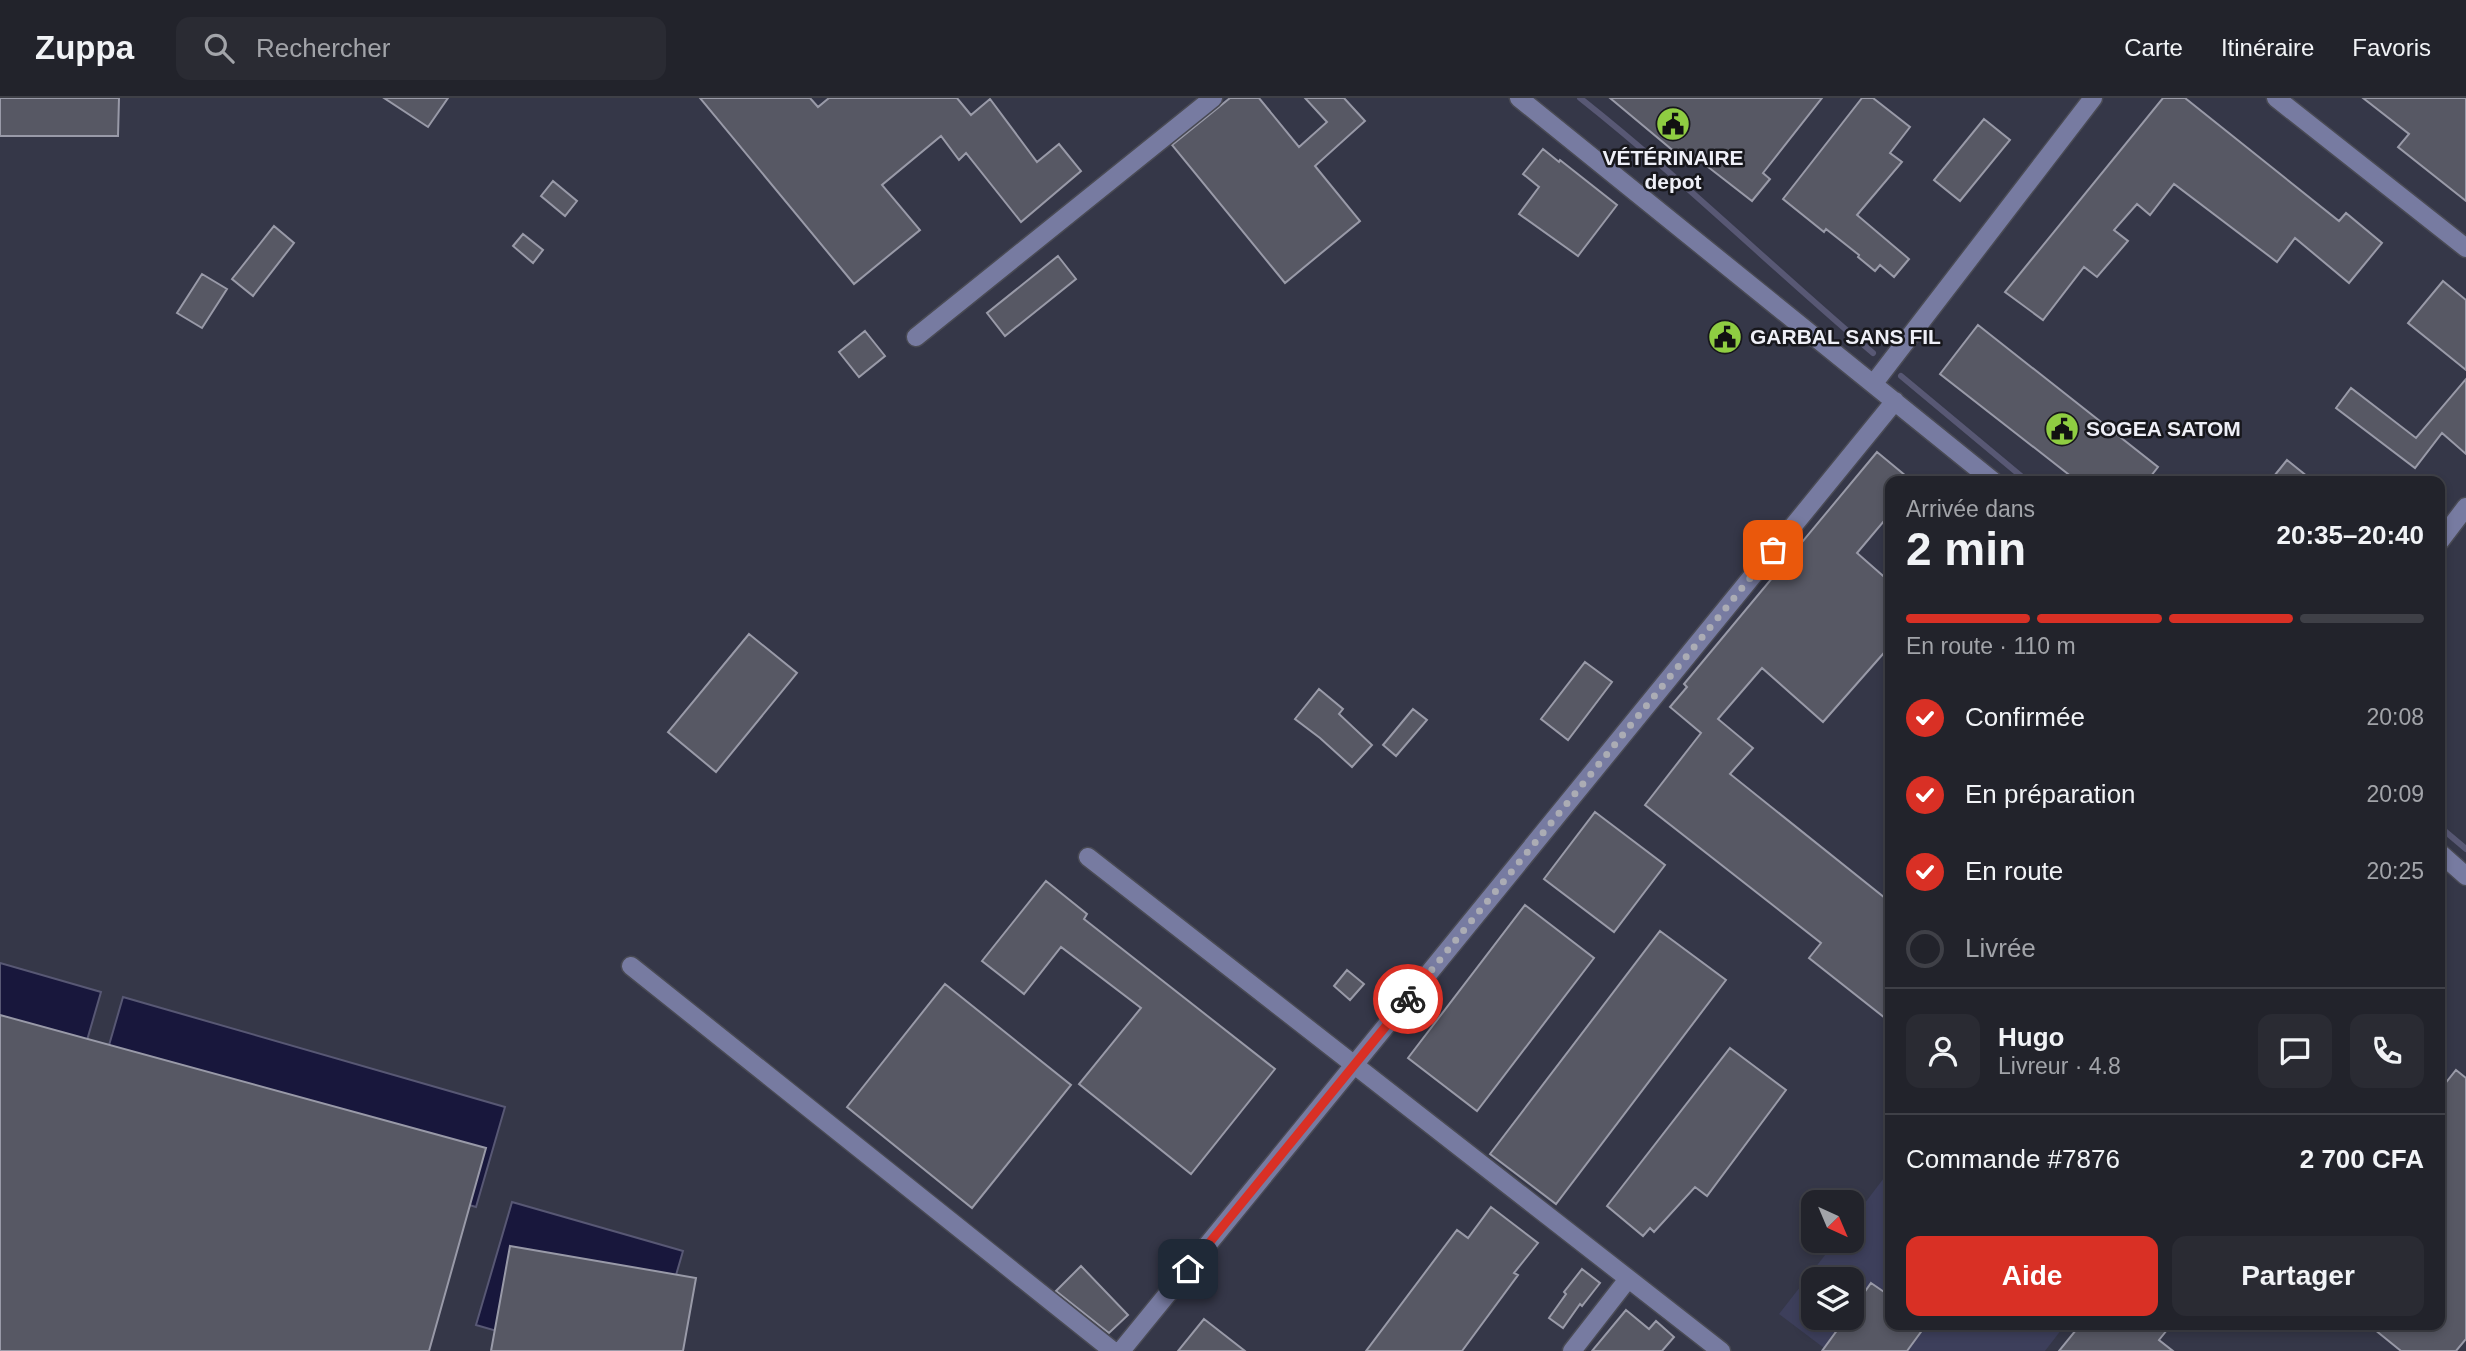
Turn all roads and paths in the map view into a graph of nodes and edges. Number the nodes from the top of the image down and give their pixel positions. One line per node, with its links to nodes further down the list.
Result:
1 (1213, 98): 6 (street)
2 (1519, 98): 7 (street)
3 (2092, 98): 7 (street)
4 (2276, 98): 5 (street)
5 (2466, 248)
6 (916, 337)
7 (1874, 383): 8 (street)
8 (1895, 401): 9 (street); 16 (street)
9 (1987, 476)
10 (2466, 507): 11 (street)
11 (2445, 534)
12 (1088, 857): 16 (street)
13 (2445, 857): 14 (street)
14 (2466, 876)
15 (631, 965): 18 (street)
16 (1354, 1065): 17 (street); 19 (street)
17 (1628, 1279): 20 (street); 21 (street)
18 (1112, 1351)
19 (1121, 1351)
20 (1572, 1351)
21 (1721, 1351)

